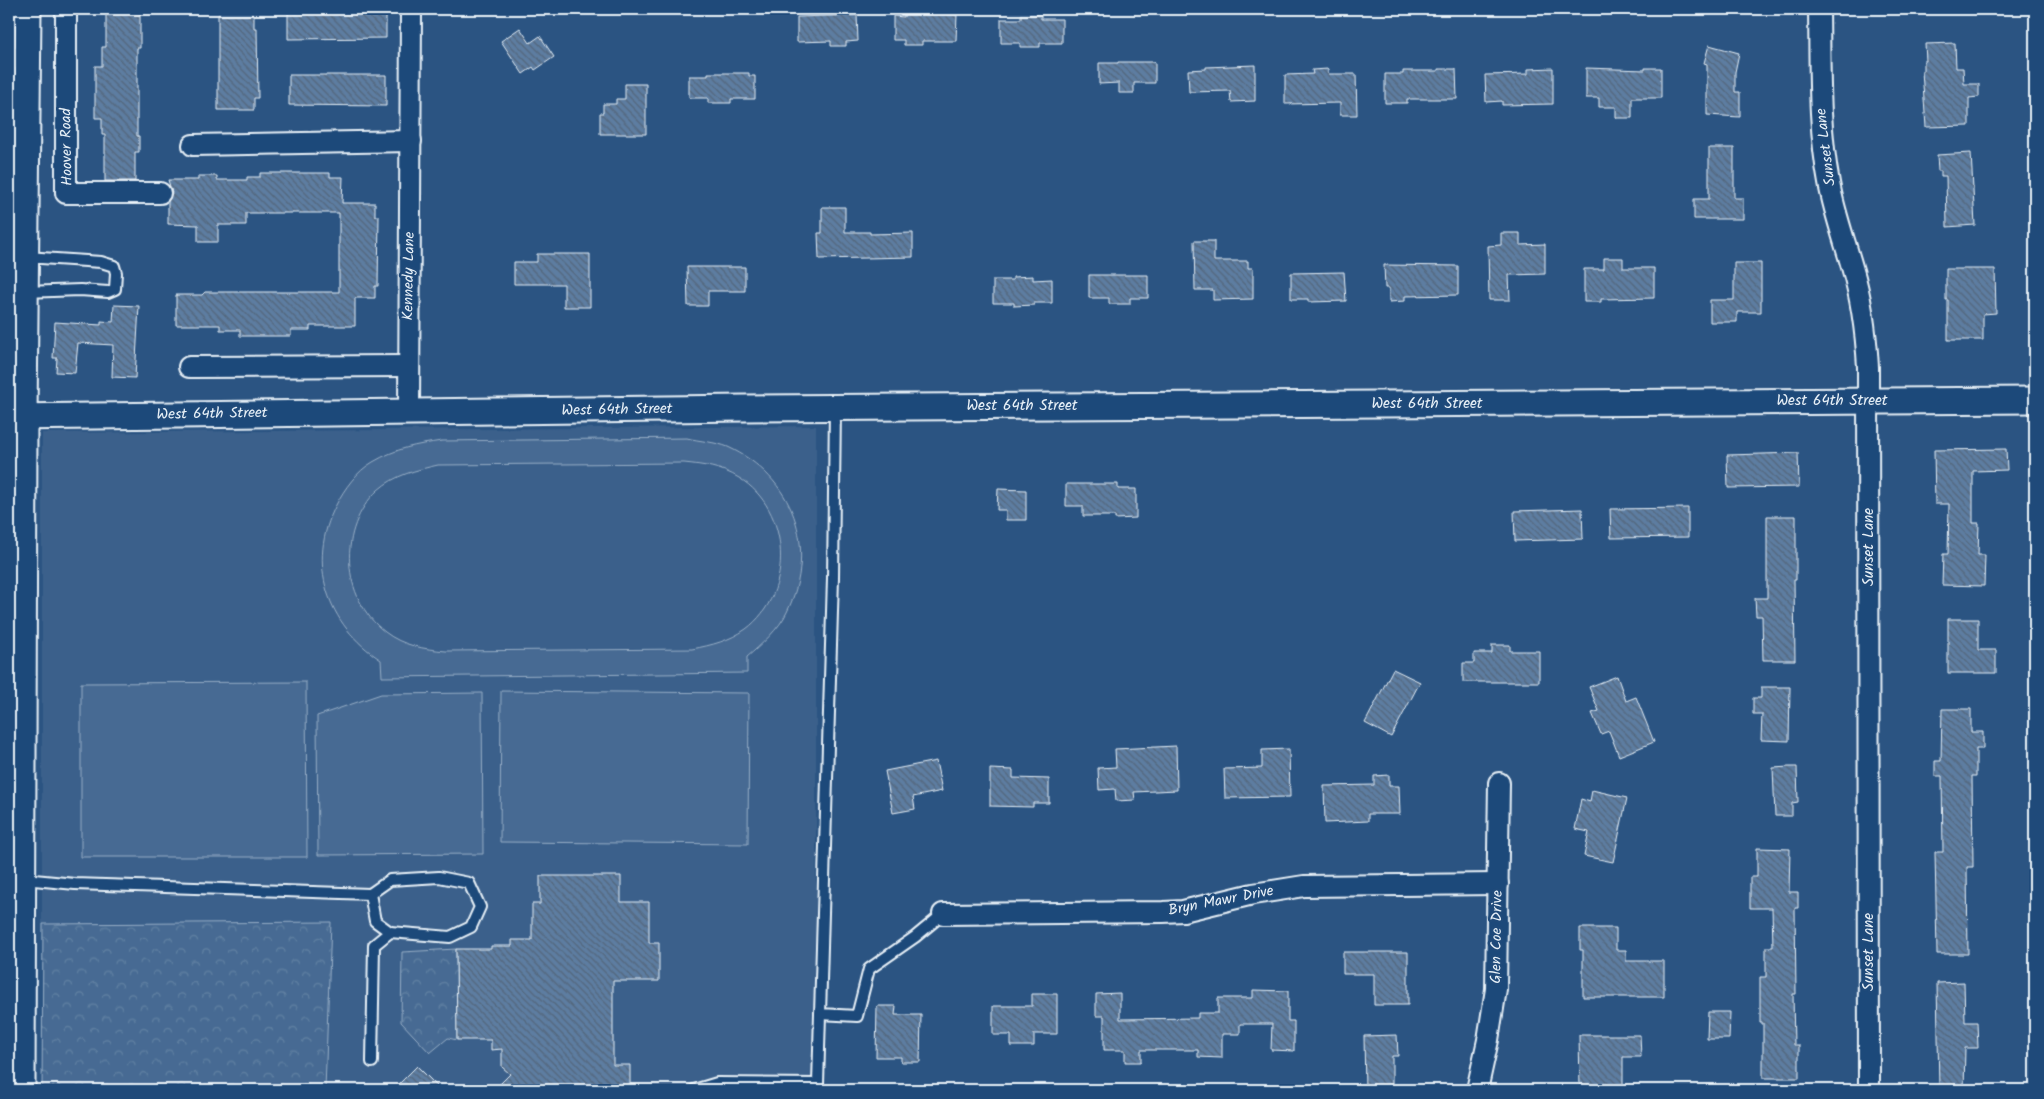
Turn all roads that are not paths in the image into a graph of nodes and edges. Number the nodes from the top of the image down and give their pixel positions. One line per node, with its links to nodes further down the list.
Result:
1 (28, 9): 5 (street)
2 (66, 9): 8 (street, Hoover Road)
3 (411, 9): 6 (street, Kennedy Lane)
4 (1819, 9): 14 (street, Sunset Lane)
5 (18, 58): 9 (street)
6 (411, 141): 7 (street); 11 (street, Kennedy Lane)
7 (193, 145)
8 (160, 193)
9 (26, 257): 10 (street); 10 (lane)
10 (25, 292): 17 (street)
11 (408, 366): 12 (street); 16 (street, Kennedy Lane)
12 (190, 367)
13 (2035, 400): 14 (street, West 64th Street)
14 (1868, 401): 15 (street, West 64th Street); 30 (street, Sunset Lane)
15 (835, 408): 16 (street, West 64th Street); 24 (lane)
16 (408, 412): 17 (street, West 64th Street)
17 (16, 417): 19 (street)
18 (1498, 783): 20 (street, Glen Coe Drive)
19 (23, 879): 21 (lane); 27 (street)
20 (1498, 884): 22 (street, Bryn Mawr Drive); 29 (street, Glen Coe Drive)
21 (370, 894): 23 (lane); 23 (lane)
22 (943, 914): 24 (lane)
23 (390, 932): 25 (lane)
24 (820, 1014): 26 (lane)
25 (372, 1062)
26 (817, 1087): 28 (lane)
27 (22, 1090)
28 (694, 1090)
29 (1477, 1090)
30 (1869, 1090)

